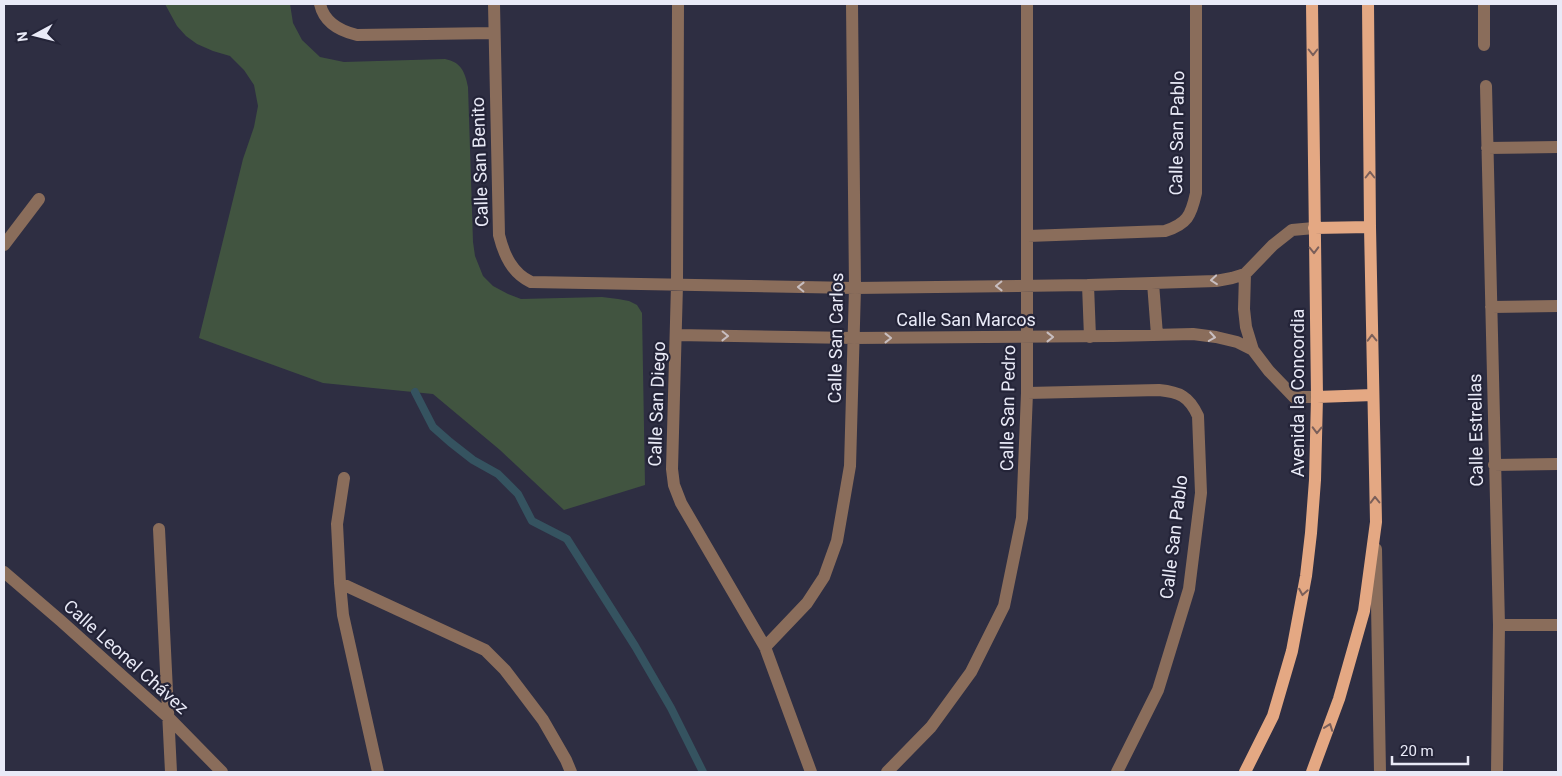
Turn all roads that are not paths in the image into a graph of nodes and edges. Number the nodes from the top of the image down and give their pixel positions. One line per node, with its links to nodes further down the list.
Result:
1 (320, 4): 10 (street)
2 (494, 4): 10 (street, Calle San Benito)
3 (678, 4): 22 (street, Calle San Diego)
4 (852, 4): 25 (street, Calle San Carlos)
5 (1027, 4): 18 (street, Calle San Pedro)
6 (1196, 4): 18 (street, Calle San Pablo)
7 (1312, 4): 17 (main road, Avenida la Concordia, one-way to 17)
8 (1368, 4): 16 (main road, one-way to 8)
9 (1484, 4): 11 (street)
10 (494, 33): 22 (street, Calle San Benito)
11 (1484, 45)
12 (1486, 86): 14 (street, Calle Estrellas)
13 (1558, 146): 14 (street)
14 (1487, 148): 27 (street, Calle Estrellas)
15 (39, 199): 19 (street)
16 (1370, 227): 17 (main road); 36 (main road, one-way to 16)
17 (1314, 228): 20 (street); 35 (main road, Avenida la Concordia, one-way to 35)
18 (1028, 236): 23 (street, Calle San Pedro)
19 (4, 245)
20 (1245, 274): 21 (street, Calle San Marcos, one-way to 21); 33 (street, Calle San Marcos)
21 (1154, 283): 24 (street, Calle San Marcos); 29 (street)
22 (677, 285): 25 (street, Calle San Marcos, one-way to 22); 28 (street, Calle San Diego)
23 (1027, 285): 24 (street, Calle San Marcos); 25 (street, Calle San Marcos, one-way to 25); 31 (street, Calle San Pedro)
24 (1088, 285): 30 (street)
25 (855, 288): 32 (street, Calle San Carlos)
26 (1558, 306): 27 (street)
27 (1491, 307): 38 (street, Calle Estrellas)
28 (676, 335): 32 (street, Calle San Marcos, one-way to 32); 46 (street, Calle San Diego)
29 (1156, 335): 30 (street, Calle San Marcos); 33 (street, Calle San Marcos, one-way to 33)
30 (1090, 336): 31 (street, Calle San Marcos, one-way to 30)
31 (1027, 337): 32 (street, Calle San Marcos, one-way to 31); 34 (street, Calle San Pedro)
32 (854, 338): 46 (street, Calle San Carlos)
33 (1253, 350): 35 (street, Calle San Marcos)
34 (1027, 393): 53 (street, Calle San Pedro); 54 (street, Calle San Pablo)
35 (1317, 396): 36 (main road); 55 (main road, Avenida la Concordia, one-way to 55)
36 (1373, 396): 40 (main road, one-way to 36)
37 (1558, 464): 38 (street)
38 (1494, 465): 44 (street, Calle Estrellas)
39 (344, 478): 43 (street)
40 (1376, 522): 56 (main road, one-way to 40); 57 (street)
41 (159, 529): 47 (street)
42 (4, 572): 47 (street, Calle Leonel Chávez)
43 (340, 583): 50 (street); 51 (street)
44 (1499, 625): 45 (street); 58 (street, Calle Estrellas)
45 (1558, 625)
46 (765, 647): 52 (street, Calle San Diego)
47 (169, 718): 48 (street); 49 (street, Calle Leonel Chávez)
48 (171, 772)
49 (222, 772)
50 (378, 772)
51 (571, 772)
52 (812, 772)
53 (887, 772)
54 (1117, 772)
55 (1245, 772)
56 (1312, 772)
57 (1380, 772)
58 (1497, 772)

